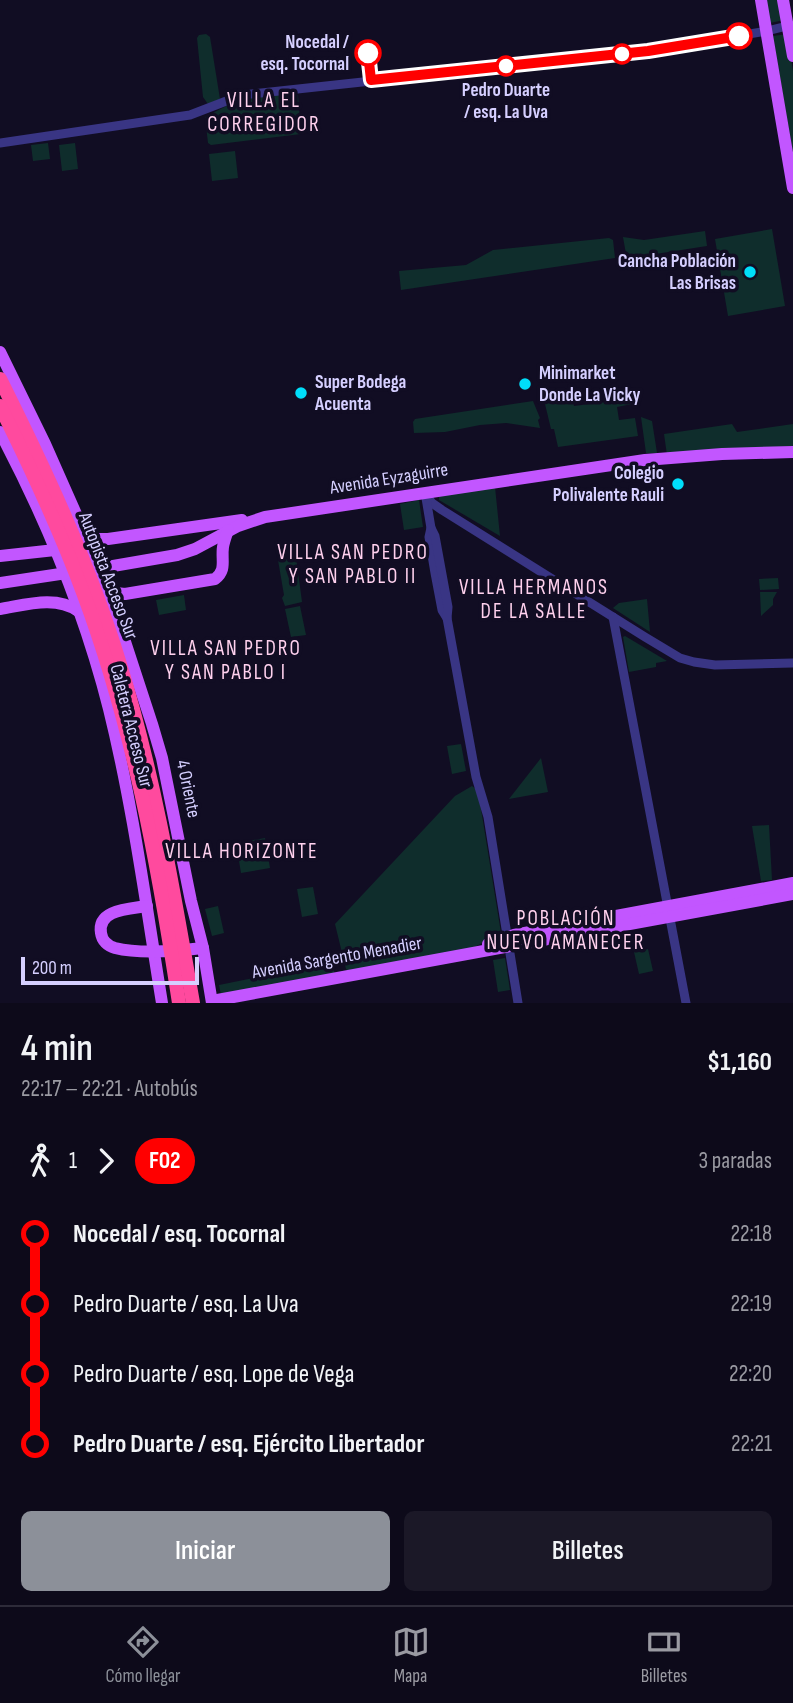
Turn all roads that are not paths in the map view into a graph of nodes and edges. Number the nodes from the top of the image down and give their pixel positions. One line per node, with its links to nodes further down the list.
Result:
1 (761, 0): 4 (main road)
2 (783, 0): 3 (main road)
3 (790, 25): 4 (street); 5 (main road)
4 (767, 31): 6 (street); 7 (main road)
5 (793, 56)
6 (0, 143)
7 (793, 188)
8 (0, 352): 18 (main road)
9 (0, 379): 45 (highway, Autopista Acceso Sur)
10 (0, 406): 44 (highway, Autopista Acceso Sur)
11 (0, 432): 17 (main road, Caletera Acceso Sur)
12 (793, 452): 13 (main road, Avenida Eyzaguirre)
13 (425, 492): 14 (main road, Avenida Eyzaguirre); 34 (street); 40 (street)
14 (265, 517): 15 (main road); 16 (main road, Avenida Eyzaguirre)
15 (191, 528): 19 (main road); 20 (main road)
16 (229, 530): 20 (main road, Avenida Eyzaguirre); 25 (main road)
17 (47, 531): 21 (main road, Caletera Acceso Sur); 22 (main road)
18 (84, 532): 19 (main road); 24 (main road)
19 (108, 539): 24 (main road)
20 (195, 549): 25 (main road); 26 (main road, Avenida Eyzaguirre)
21 (55, 550): 22 (main road); 27 (main road, Caletera Acceso Sur)
22 (33, 552): 23 (main road)
23 (0, 556)
24 (94, 558): 28 (main road)
25 (224, 563): 29 (main road)
26 (0, 583)
27 (68, 584): 30 (main road); 32 (main road, Caletera Acceso Sur)
28 (106, 587): 29 (main road); 33 (main road, 4 Oriente)
29 (129, 594): 33 (main road)
30 (50, 603): 31 (main road); 32 (main road)
31 (0, 609)
32 (79, 611): 38 (main road, Caletera Acceso Sur)
33 (117, 617): 41 (main road, 4 Oriente)
34 (613, 617): 35 (street); 39 (street)
35 (793, 663)
36 (793, 883): 39 (main road, Avenida Sargento Menadier)
37 (793, 894): 39 (main road, Avenida Sargento Menadier)
38 (146, 906): 41 (main road); 43 (main road, Caletera Acceso Sur)
39 (668, 911): 40 (main road, Avenida Sargento Menadier); 47 (street)
40 (508, 941): 42 (main road, Avenida Sargento Menadier); 46 (street)
41 (199, 948): 42 (main road, 4 Oriente)
42 (212, 1002)
43 (162, 1003)
44 (179, 1003)
45 (193, 1003)
46 (518, 1003)
47 (686, 1003)

